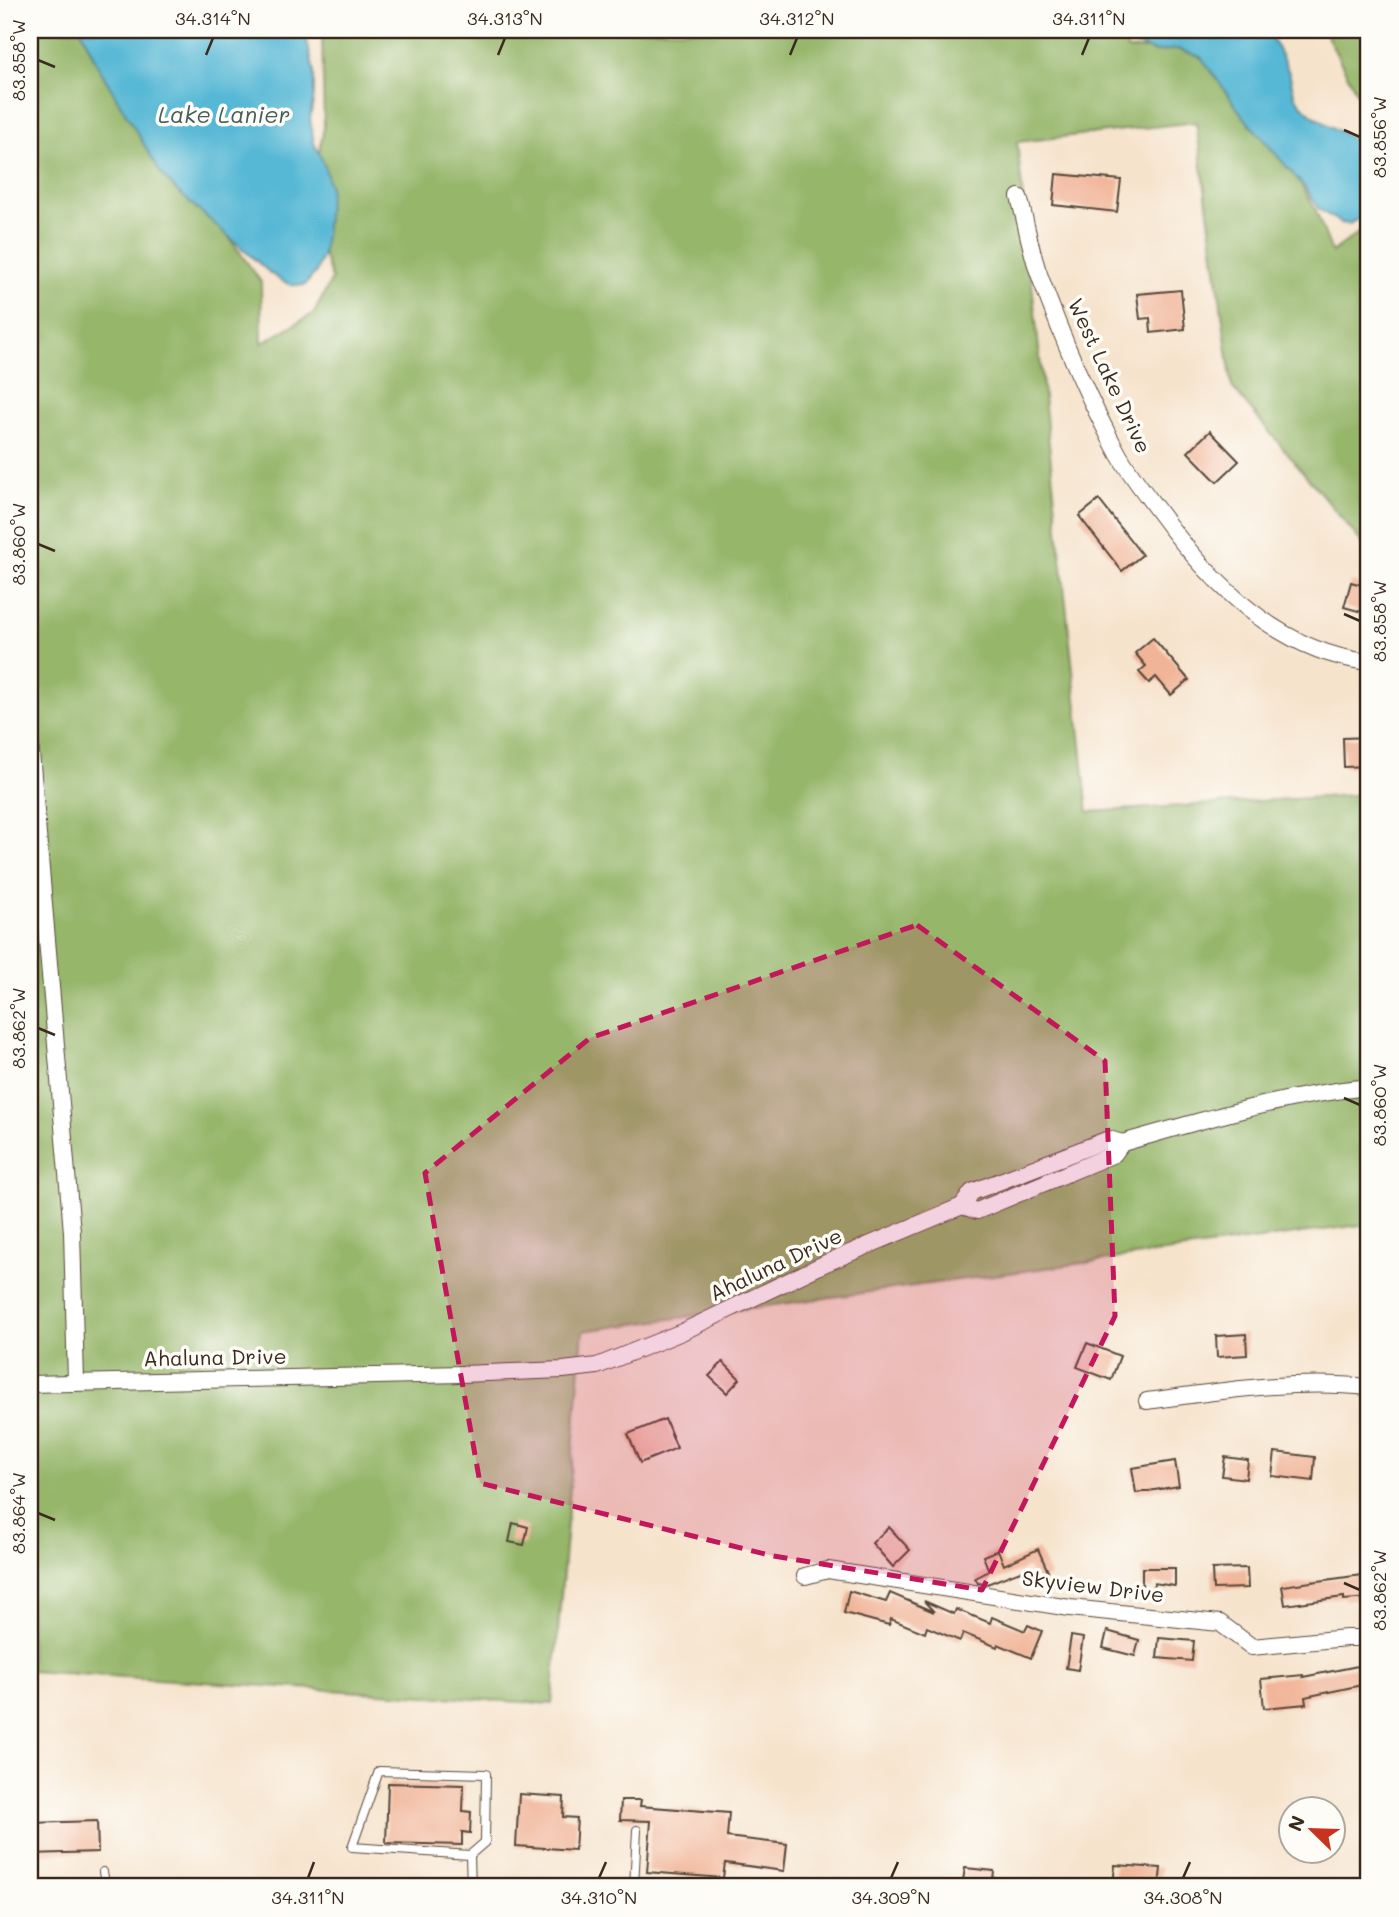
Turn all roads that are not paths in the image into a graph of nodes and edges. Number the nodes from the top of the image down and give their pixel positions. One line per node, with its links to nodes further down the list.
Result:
1 (1019, 197): 2 (street, West Lake Drive)
2 (1369, 662)
3 (30, 741): 5 (street)
4 (1369, 1087): 5 (street, Ahaluna Drive)
5 (76, 1382): 6 (street, Ahaluna Drive)
6 (30, 1384)
7 (1369, 1388): 8 (street)
8 (1147, 1401)
9 (805, 1577): 10 (street, Skyview Drive)
10 (1369, 1638)
11 (638, 1830): 16 (lane)
12 (470, 1855): 12 (lane); 15 (lane)
13 (103, 1872): 14 (lane)
14 (106, 1887)
15 (471, 1887)
16 (634, 1887)

